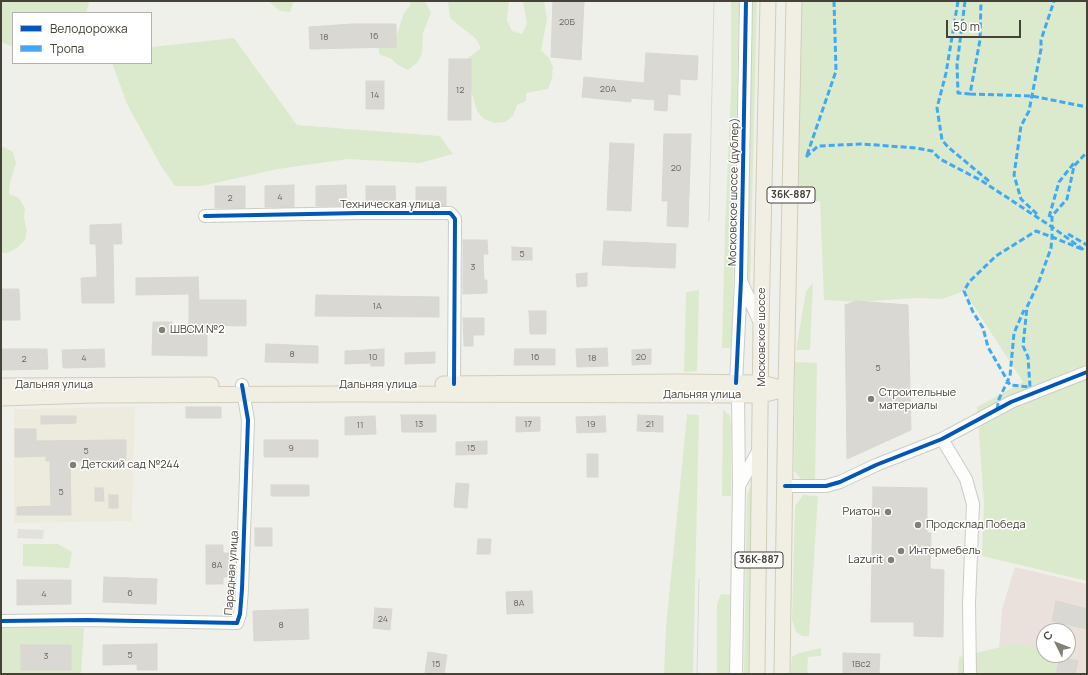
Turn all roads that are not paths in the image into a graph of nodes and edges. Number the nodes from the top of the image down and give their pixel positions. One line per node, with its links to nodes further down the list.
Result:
1 (746, 1): 5 (street, Московское шоссе (дублер))
2 (768, 1): 6 (main road, Московское шоссе / 36К-887)
3 (794, 1): 12 (main road, 36К-887)
4 (205, 216): 8 (street, Техническая улица)
5 (741, 280): 6 (street); 10 (street, Московское шоссе (дублер))
6 (761, 325): 11 (main road, Московское шоссе / 36К-887)
7 (1087, 372): 15 (street)
8 (454, 384): 10 (main road, Дальняя улица); 13 (main road, Дальняя улица)
9 (1, 386): 13 (main road, Дальняя улица)
10 (737, 389): 11 (main road, Дальняя улица); 13 (main road, Дальняя улица); 17 (street, Московское шоссе (дублер))
11 (761, 389): 12 (main road, Дальняя улица); 16 (main road, Московское шоссе / 36К-887)
12 (786, 389): 18 (main road, 36К-887)
13 (243, 390): 14 (main road, Дальняя улица); 19 (street, Парадная улица)
14 (1, 398)
15 (942, 438): 18 (street); 23 (street)
16 (760, 447): 17 (street); 21 (main road, Московское шоссе / 36К-887)
17 (739, 486): 20 (street, Московское шоссе (дублер))
18 (785, 486): 22 (main road, 36К-887)
19 (1, 621)
20 (736, 674)
21 (757, 674)
22 (782, 674)
23 (970, 674)

